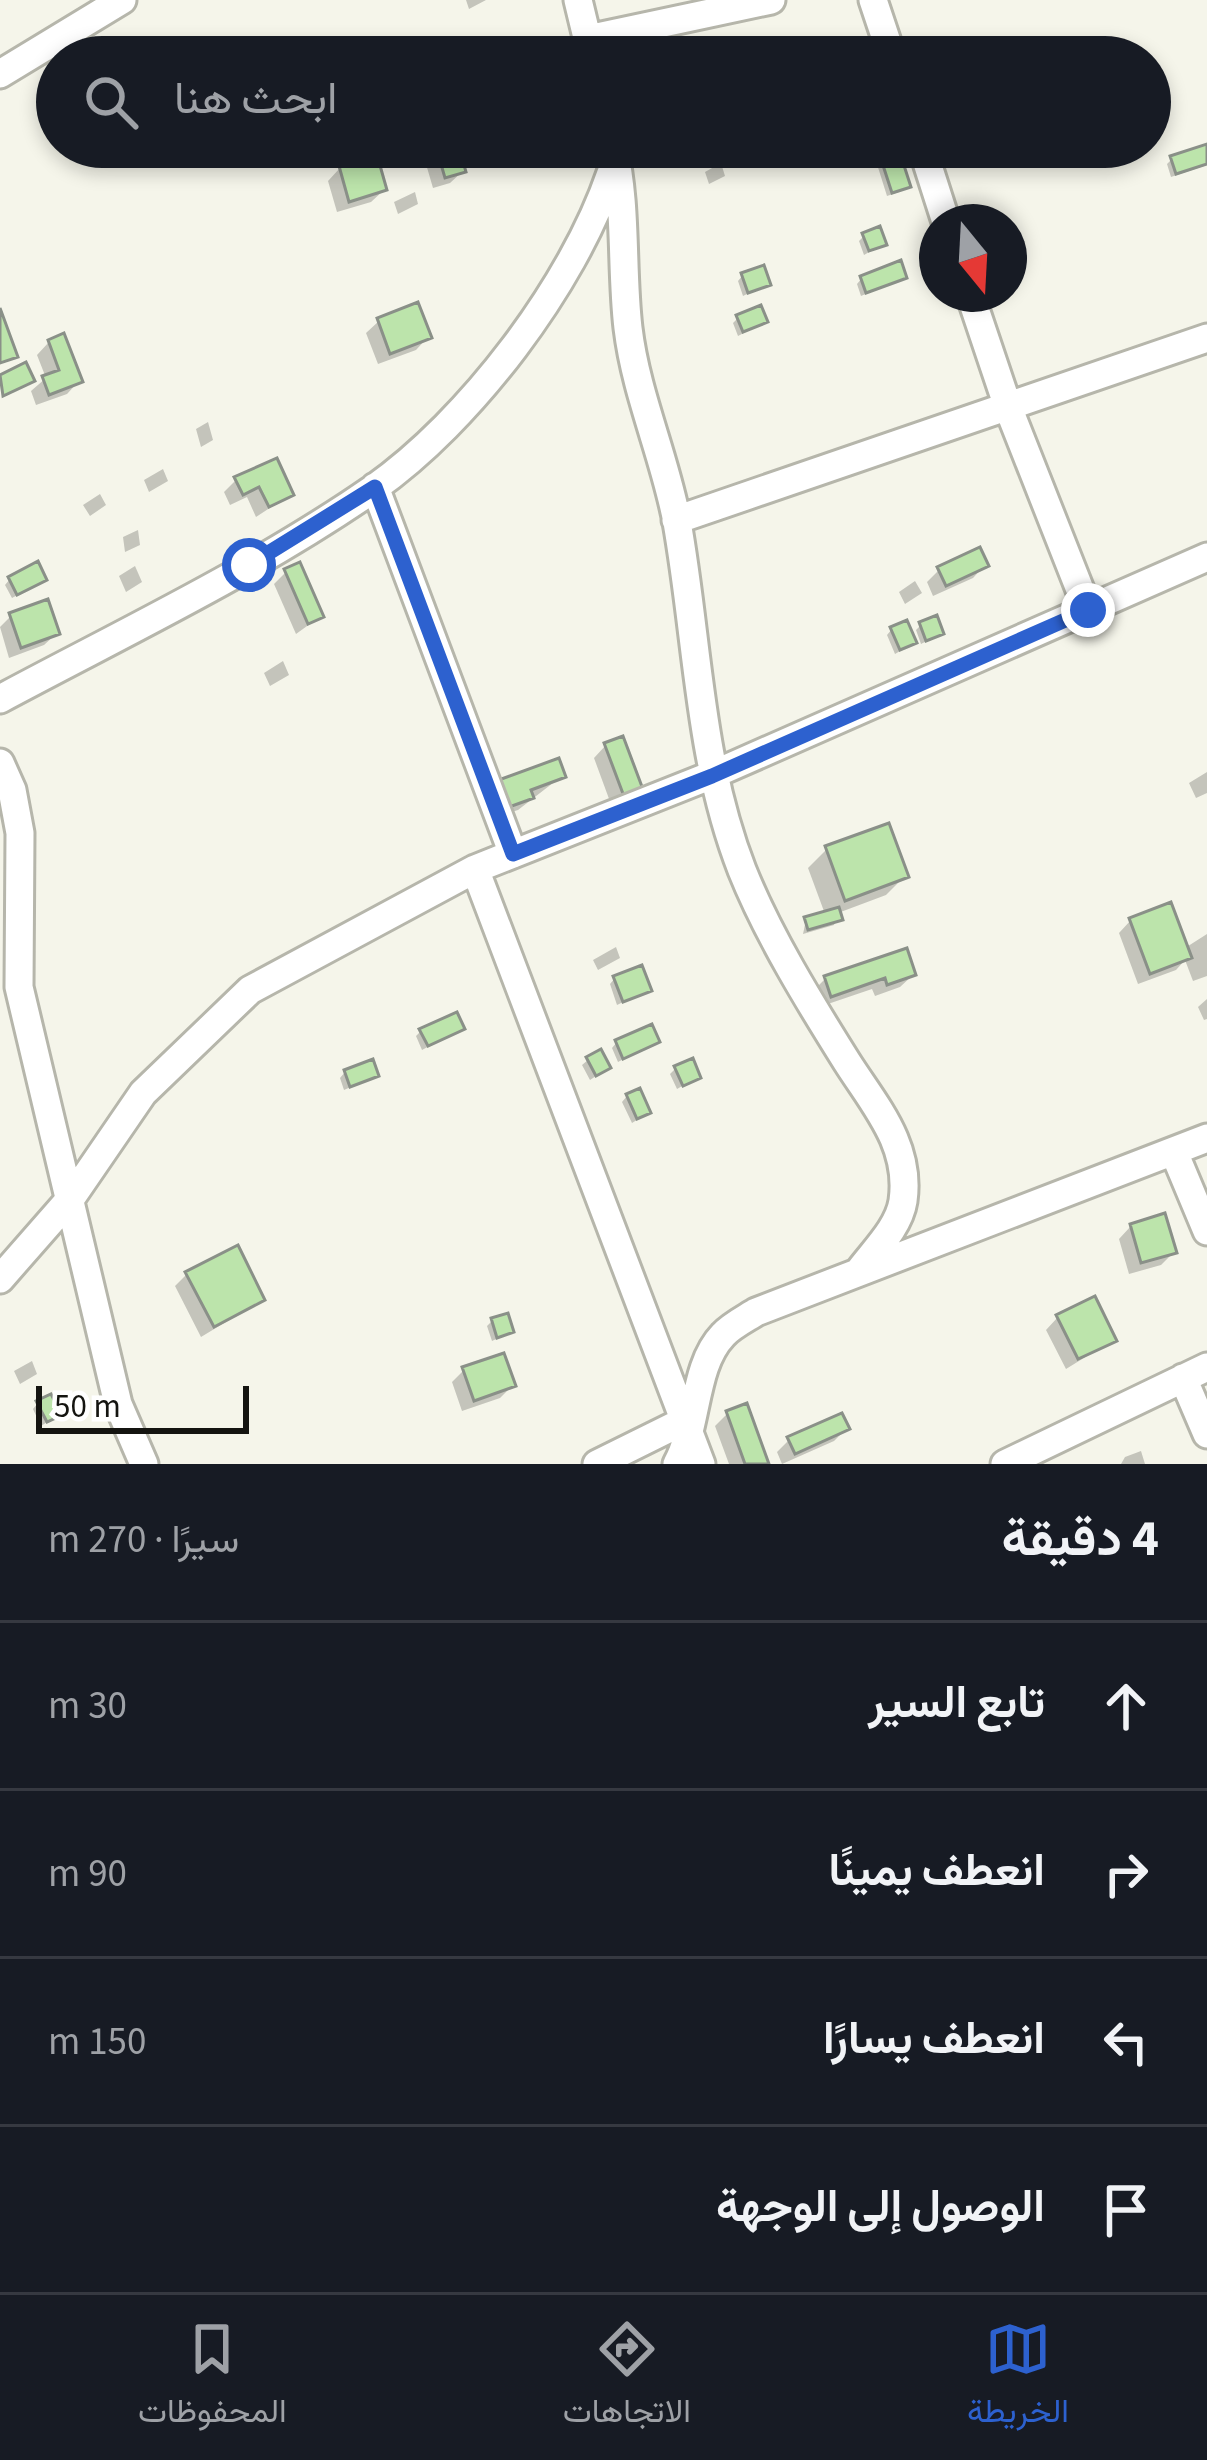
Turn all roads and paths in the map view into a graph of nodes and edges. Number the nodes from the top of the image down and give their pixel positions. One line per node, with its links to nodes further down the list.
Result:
1 (122, 0): 5 (street)
2 (578, 0): 6 (street)
3 (772, 0): 7 (street)
4 (873, 0): 8 (street)
5 (63, 36)
6 (587, 36)
7 (636, 36)
8 (885, 36)
9 (36, 52): 10 (street)
10 (0, 74)
11 (610, 168): 18 (street)
12 (616, 168): 19 (street)
13 (929, 168): 14 (street)
14 (940, 204)
15 (976, 312): 17 (street)
16 (1207, 338): 17 (street)
17 (1008, 407): 19 (street); 21 (street)
18 (375, 487): 22 (street); 25 (street)
19 (676, 520): 24 (street)
20 (1207, 557): 21 (street)
21 (1088, 610): 24 (street)
22 (0, 699)
23 (0, 763): 27 (street)
24 (712, 776): 25 (street); 32 (street)
25 (513, 854): 26 (street)
26 (475, 869): 30 (street); 35 (street)
27 (9, 938): 30 (street)
28 (1207, 1138): 29 (street)
29 (1174, 1153): 31 (street); 32 (street)
30 (71, 1198): 33 (street); 37 (street)
31 (1207, 1231)
32 (860, 1270): 35 (street)
33 (0, 1279)
34 (1195, 1373): 36 (street); 41 (street)
35 (689, 1428): 38 (street); 39 (street); 40 (street)
36 (1207, 1434)
37 (145, 1464)
38 (597, 1464)
39 (677, 1464)
40 (701, 1464)
41 (1005, 1464)

